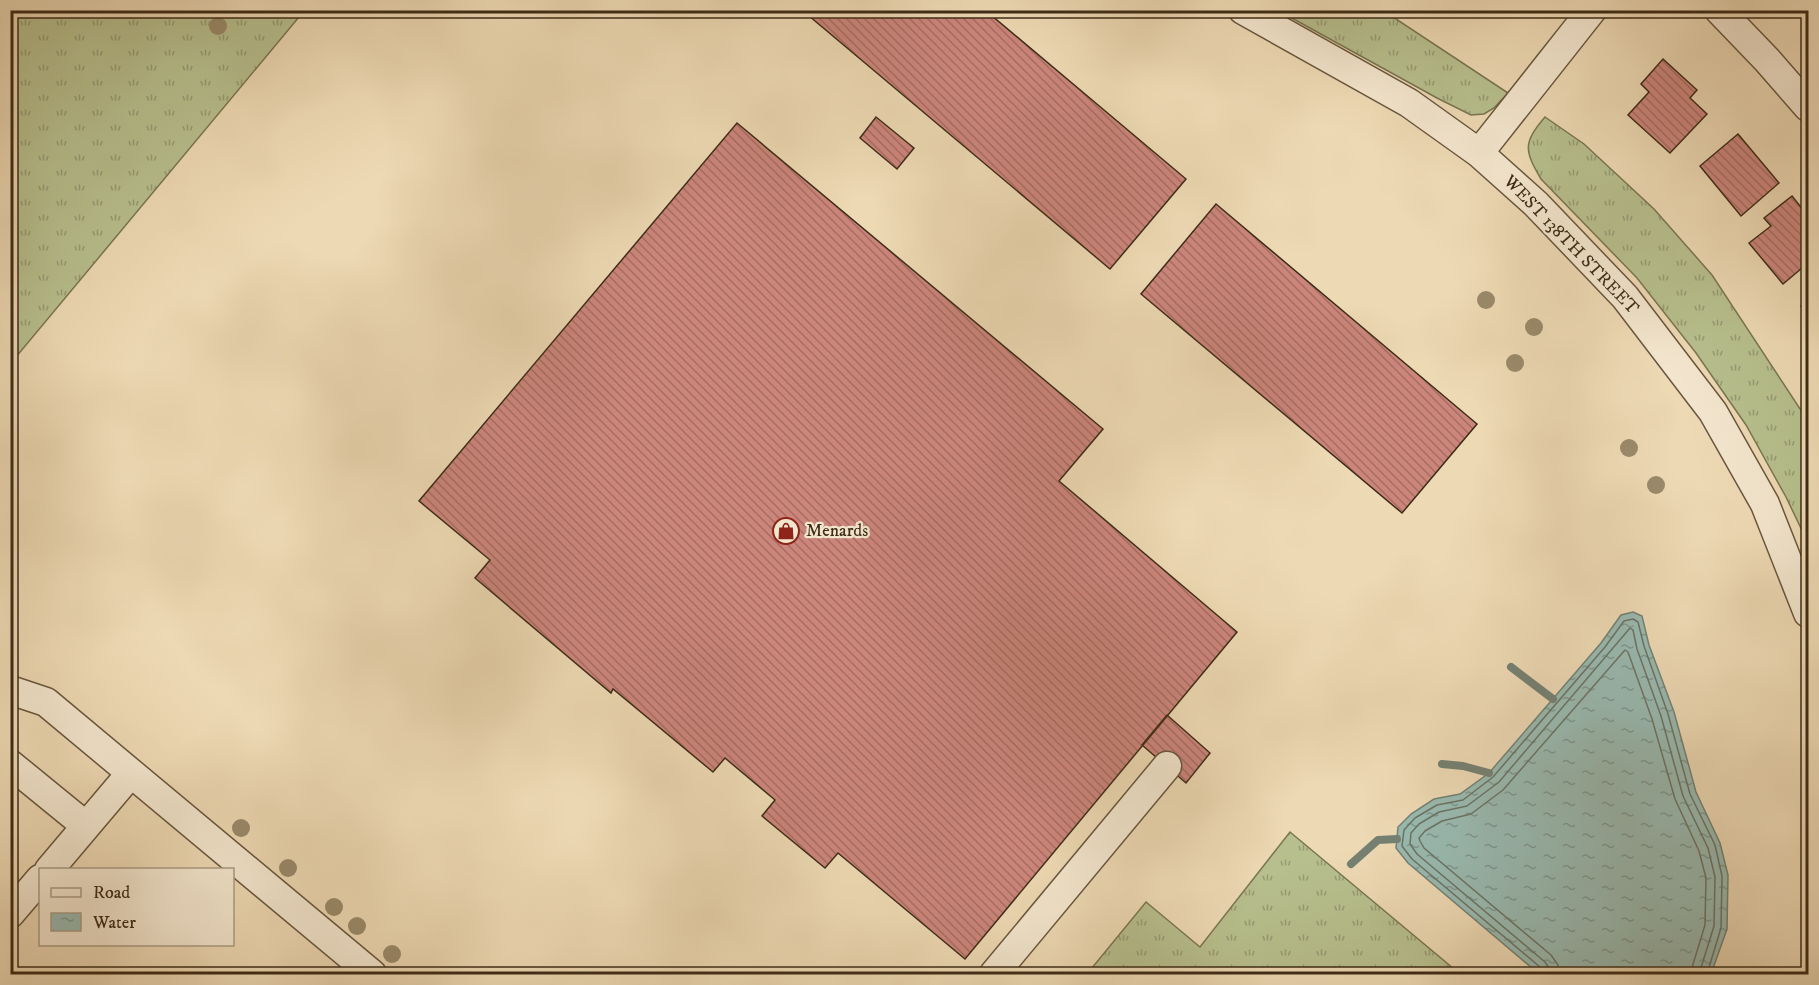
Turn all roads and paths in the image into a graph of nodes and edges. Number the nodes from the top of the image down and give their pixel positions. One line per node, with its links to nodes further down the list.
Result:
1 (1243, 10): 5 (street, WEST 138TH STREET)
2 (1592, 10): 5 (street)
3 (1719, 10): 4 (street)
4 (1809, 107)
5 (1479, 153): 6 (street, WEST 138TH STREET)
6 (1809, 613)
7 (10, 690): 10 (street)
8 (11, 765): 11 (street)
9 (1167, 766): 16 (street)
10 (131, 773): 11 (street); 15 (street)
11 (86, 826): 12 (street)
12 (51, 868)
13 (39, 880): 14 (street)
14 (10, 914)
15 (372, 975)
16 (994, 975)

